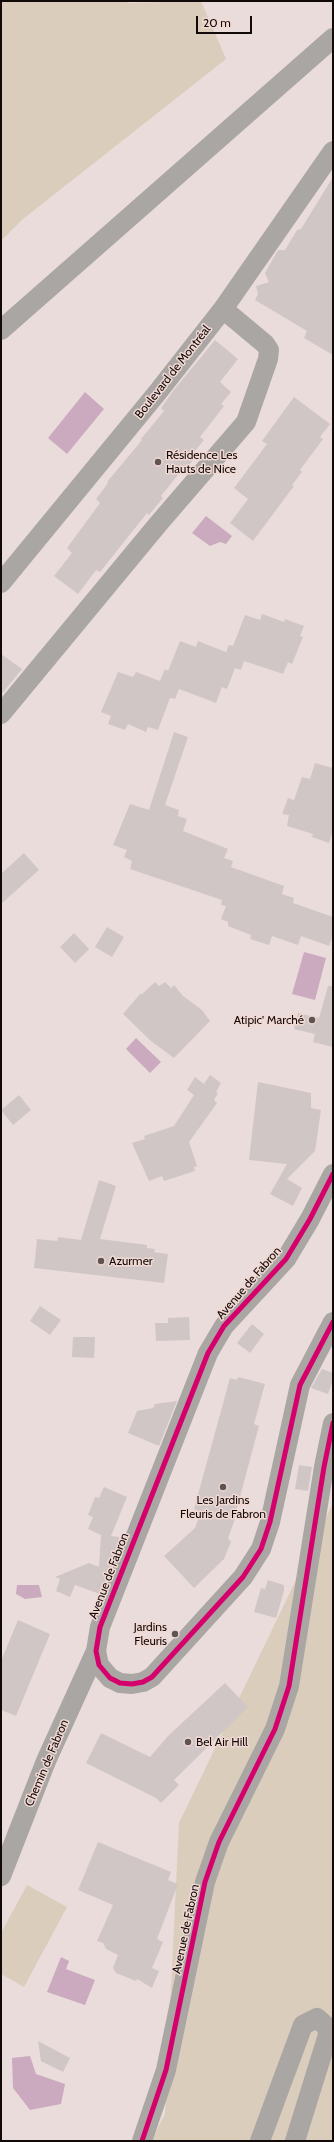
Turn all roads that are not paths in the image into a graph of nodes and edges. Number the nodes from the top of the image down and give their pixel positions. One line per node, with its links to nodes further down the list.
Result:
1 (333, 38): 4 (street)
2 (333, 151): 3 (street, Boulevard de Montréal)
3 (223, 309): 5 (street, Boulevard de Montréal); 6 (street)
4 (1, 330)
5 (1, 583)
6 (1, 714)
7 (333, 1174): 10 (street, Avenue de Fabron)
8 (333, 1322): 10 (street)
9 (333, 1423): 12 (street, Avenue de Fabron)
10 (96, 1652): 11 (street, Chemin de Fabron)
11 (1, 1876)
12 (142, 2141)
13 (260, 2141): 14 (street)
14 (295, 2141)

